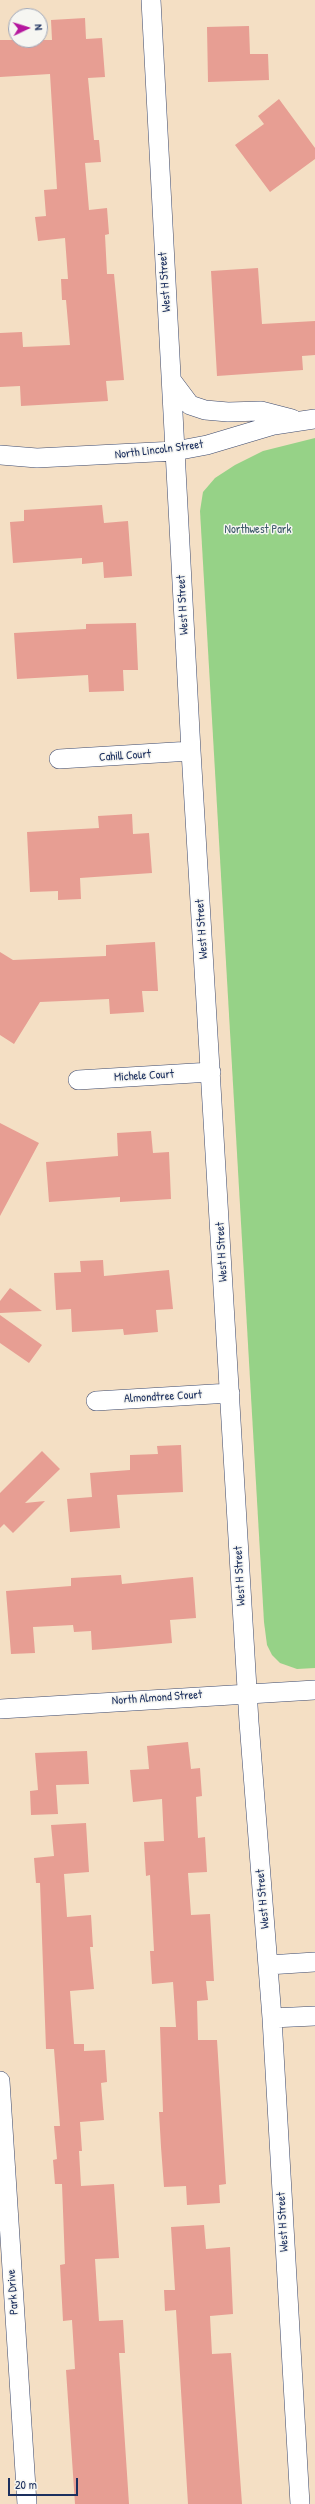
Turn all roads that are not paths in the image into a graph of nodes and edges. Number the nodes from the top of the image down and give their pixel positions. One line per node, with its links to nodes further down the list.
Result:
1 (151, 0): 2 (street, West H Street)
2 (172, 381): 3 (street); 4 (street, West H Street)
3 (306, 419): 4 (street, North Lincoln Street)
4 (176, 451): 5 (street, North Lincoln Street); 6 (street, West H Street)
5 (0, 455)
6 (191, 751): 7 (street, Cahill Court); 8 (street, West H Street)
7 (59, 759)
8 (211, 1072): 9 (street, Michele Court); 10 (street, West H Street)
9 (78, 1080)
10 (230, 1392): 11 (street, Almondtree Court); 13 (street, West H Street)
11 (96, 1401)
12 (315, 1690): 13 (street, North Almond Street)
13 (247, 1693): 14 (street, North Almond Street); 16 (street, West H Street)
14 (0, 1709)
15 (315, 1962): 16 (street)
16 (268, 1965): 18 (street, West H Street)
17 (315, 2016): 18 (street)
18 (272, 2018): 21 (street, West H Street)
19 (0, 2081): 20 (street, Park Drive)
20 (26, 2504)
21 (300, 2504)

